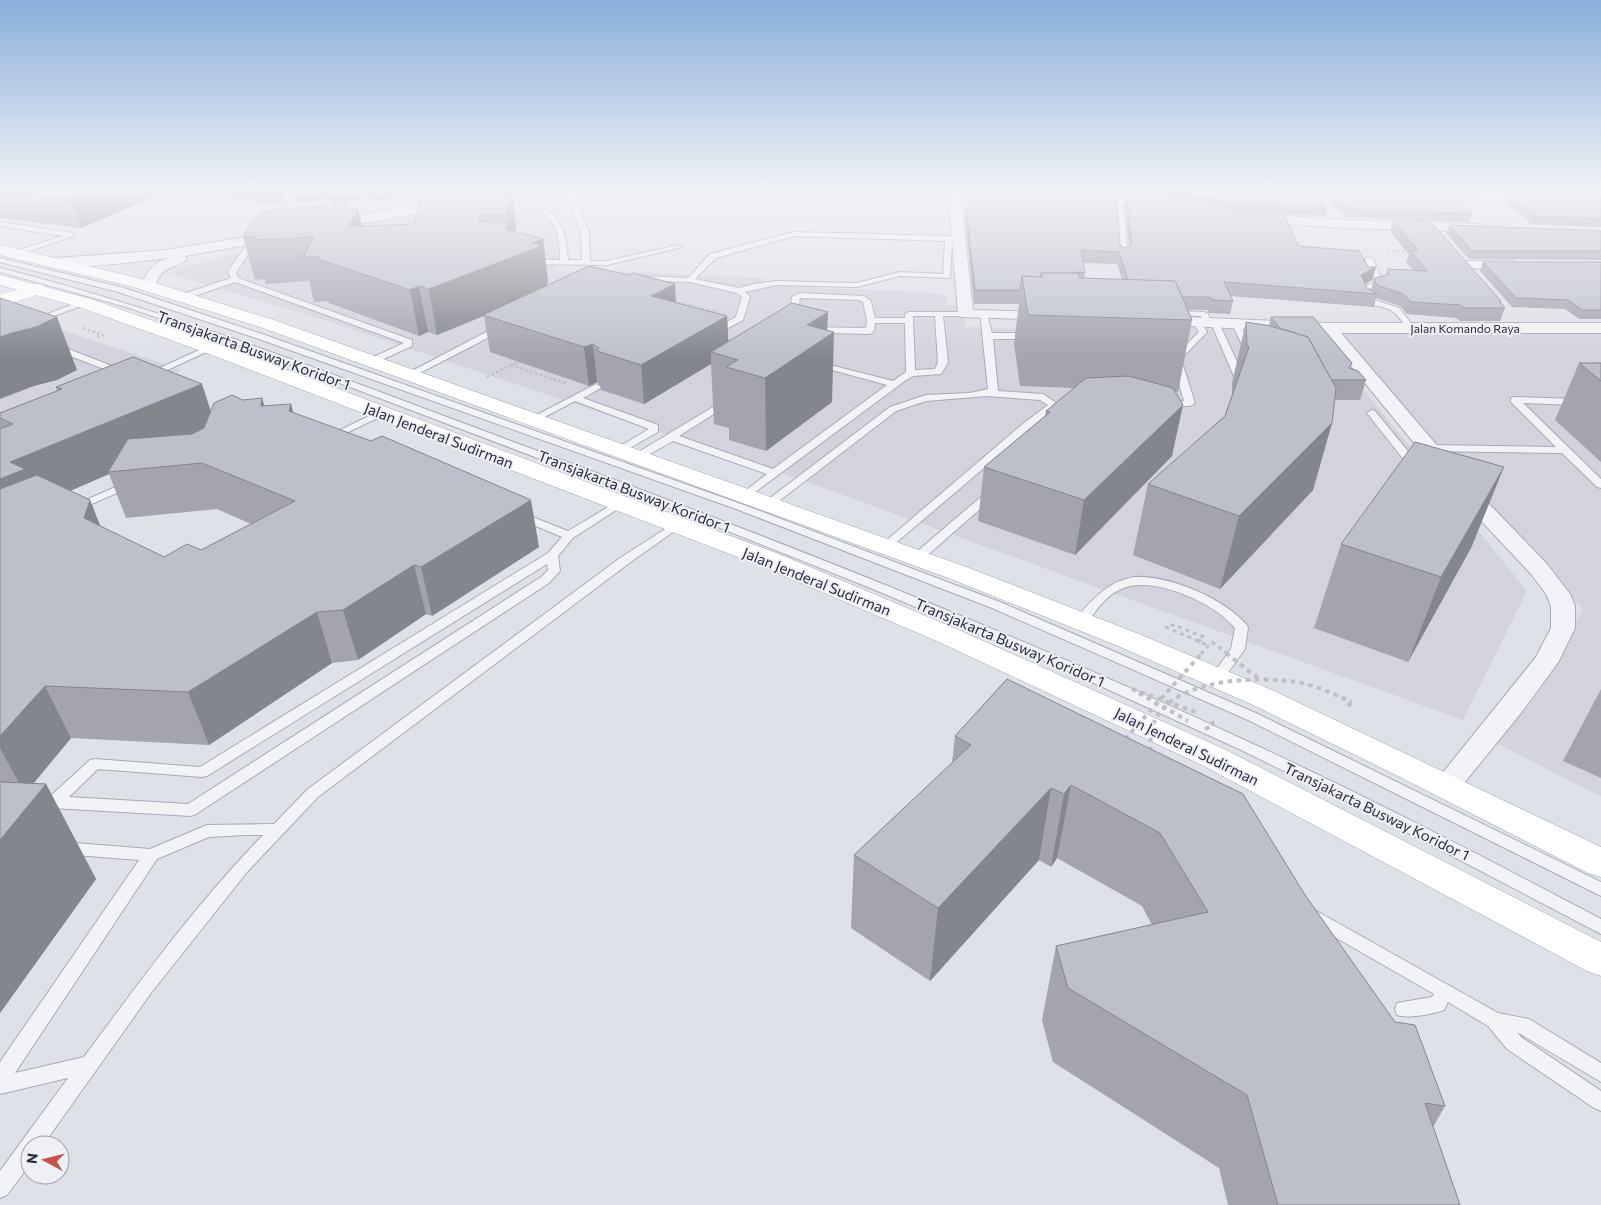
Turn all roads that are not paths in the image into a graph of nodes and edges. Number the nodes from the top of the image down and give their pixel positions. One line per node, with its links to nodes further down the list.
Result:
1 (37, 246): 13 (lane)
2 (225, 246): 11 (street)
3 (249, 246): 21 (lane)
4 (563, 246): 17 (lane)
5 (585, 246): 18 (lane)
6 (749, 246): 24 (lane)
7 (953, 246): 27 (lane)
8 (955, 246): 32 (street)
9 (1123, 246): 12 (lane)
10 (678, 247): 18 (lane)
11 (195, 252): 15 (street); 25 (street)
12 (1124, 257)
13 (4, 258): 15 (main road); 104 (lane, Transjakarta Busway Koridor 1); 106 (lane, Transjakarta Busway Koridor 1)
14 (1369, 259): 44 (lane)
15 (56, 262): 25 (main road)
16 (524, 262): 17 (lane)
17 (564, 262): 18 (lane)
18 (586, 264)
19 (1527, 265): 22 (street)
20 (628, 277): 24 (lane)
21 (235, 279): 28 (lane); 49 (lane)
22 (1477, 279)
23 (0, 280): 26 (main road, Jalan Jenderal Sudirman)
24 (690, 280): 27 (lane)
25 (149, 286): 28 (main road)
26 (37, 289): 29 (main road); 30 (main road, Jalan Jenderal Sudirman)
27 (740, 292): 48 (lane)
28 (186, 296): 55 (main road)
29 (0, 301)
30 (85, 303): 39 (lane); 54 (main road, Jalan Jenderal Sudirman)
31 (939, 314): 32 (lane); 38 (lane); 58 (lane)
32 (966, 314): 33 (street)
33 (982, 314): 35 (street); 50 (lane)
34 (1508, 314): 45 (street)
35 (1068, 318)
36 (871, 320): 36 (lane); 38 (lane)
37 (1145, 321): 42 (street, Jalan Komando Raya)
38 (909, 322): 58 (lane)
39 (24, 324)
40 (508, 324): 59 (lane)
41 (1236, 324): 42 (street, Jalan Komando Raya); 43 (street, Jalan Komando Raya); 57 (lane)
42 (1205, 326): 52 (lane); 62 (lane); 69 (lane)
43 (1329, 328): 44 (street, Jalan Komando Raya); 77 (street)
44 (1412, 328): 45 (street, Jalan Komando Raya)
45 (1520, 328): 46 (street, Jalan Komando Raya)
46 (1601, 328)
47 (405, 331): 49 (lane)
48 (716, 332)
49 (391, 336): 55 (lane)
50 (988, 336): 51 (lane); 65 (lane)
51 (1045, 336)
52 (1180, 336)
53 (44, 343): 61 (lane)
54 (211, 348): 60 (lane); 72 (main road, Jalan Jenderal Sudirman)
55 (372, 361): 59 (main road)
56 (807, 362): 63 (lane)
57 (1255, 363)
58 (911, 373): 63 (lane)
59 (409, 374): 74 (main road)
60 (144, 378)
61 (90, 382)
62 (1254, 383)
63 (894, 384): 80 (lane)
64 (596, 387): 67 (lane)
65 (986, 393): 70 (lane); 87 (lane)
66 (738, 394): 75 (lane)
67 (575, 398): 74 (lane); 79 (lane)
68 (1601, 402): 78 (lane)
69 (1156, 406)
70 (1056, 407): 71 (lane); 92 (lane)
71 (1070, 407)
72 (381, 413): 76 (lane); 86 (main road, Jalan Jenderal Sudirman)
73 (1372, 413): 81 (lane)
74 (534, 420): 79 (main road)
75 (668, 438): 79 (lane); 80 (lane)
76 (351, 444)
77 (1427, 448): 78 (lane); 97 (street)
78 (1564, 450): 84 (lane)
79 (630, 453): 85 (main road)
80 (775, 473): 85 (lane)
81 (1421, 473)
82 (142, 479): 89 (lane)
83 (1002, 485): 94 (lane)
84 (1601, 485)
85 (746, 494): 87 (main road)
86 (620, 503): 90 (main road, Jalan Jenderal Sudirman); 91 (lane)
87 (770, 503): 92 (main road)
88 (514, 513): 91 (lane)
89 (62, 514)
90 (676, 525): 100 (lane); 107 (main road, Jalan Jenderal Sudirman)
91 (569, 536): 93 (lane)
92 (887, 545): 94 (main road)
93 (552, 556): 99 (lane); 99 (lane)
94 (918, 557): 95 (main road)
95 (1081, 621): 96 (main road); 96 (lane)
96 (1217, 678): 97 (main road)
97 (1446, 786): 103 (main road)
98 (37, 802): 99 (lane)
99 (55, 802)
100 (277, 830): 102 (lane); 111 (lane)
101 (47, 847): 102 (lane)
102 (151, 854): 113 (lane)
103 (1601, 863)
104 (1601, 889)
105 (1302, 909): 108 (lane)
106 (1601, 927)
107 (1601, 960)
108 (1444, 992): 109 (lane); 110 (lane)
109 (1404, 1009)
110 (1495, 1020): 112 (lane); 115 (lane)
111 (90, 1064): 114 (lane); 116 (lane)
112 (1601, 1073)
113 (0, 1078)
114 (0, 1085)
115 (1601, 1102)
116 (39, 1135)
117 (20, 1161): 118 (lane)
118 (0, 1188)

